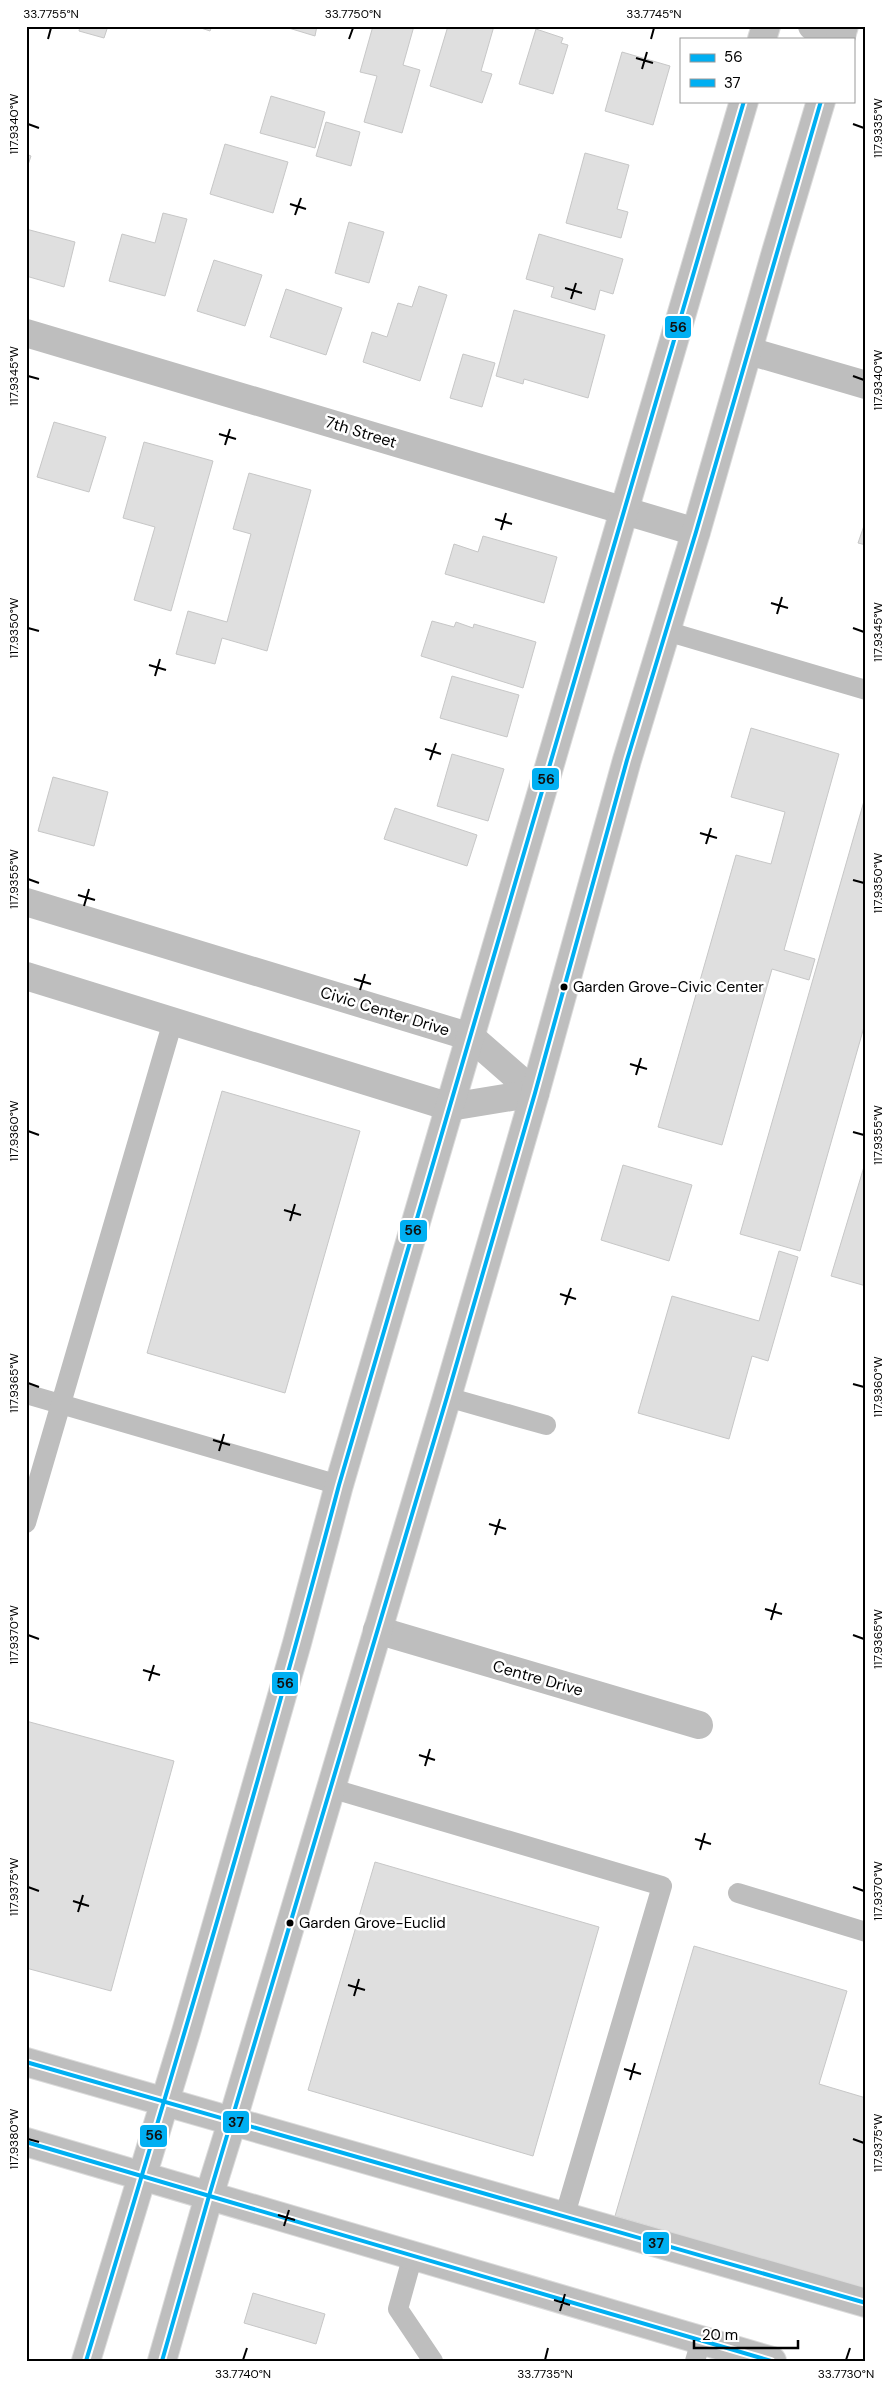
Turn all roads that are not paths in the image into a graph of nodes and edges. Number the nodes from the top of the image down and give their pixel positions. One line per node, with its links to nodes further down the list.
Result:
1 (766, 26): 4 (main road)
2 (812, 26): 3 (main road)
3 (842, 33)
4 (762, 38)
5 (744, 102): 10 (main road)
6 (821, 102): 8 (main road)
7 (26, 333): 10 (main road, 7th Street)
8 (749, 351): 9 (main road); 11 (main road)
9 (866, 385)
10 (624, 510): 11 (main road, 7th Street); 17 (main road)
11 (696, 532): 12 (main road)
12 (666, 631): 13 (lane); 18 (main road)
13 (866, 690)
14 (26, 902): 17 (main road, Civic Center Drive)
15 (26, 976): 16 (main road)
16 (173, 1021): 19 (main road); 22 (lane)
17 (471, 1037): 18 (main road, Civic Center Drive); 19 (main road)
18 (535, 1092): 19 (main road); 21 (main road)
19 (450, 1107): 24 (main road)
20 (26, 1394): 22 (lane)
21 (447, 1398): 23 (lane); 26 (main road)
22 (61, 1404): 24 (lane); 25 (lane)
23 (546, 1425)
24 (339, 1485): 32 (main road)
25 (26, 1523)
26 (377, 1630): 27 (main road, Centre Drive); 28 (main road)
27 (699, 1725)
28 (330, 1788): 33 (main road); 37 (lane)
29 (738, 1894): 30 (lane)
30 (866, 1932)
31 (26, 2062): 32 (main road)
32 (166, 2103): 33 (main road); 35 (main road)
33 (232, 2122): 36 (main road); 37 (main road)
34 (26, 2142): 35 (main road)
35 (142, 2176): 36 (main road); 41 (main road)
36 (209, 2196): 38 (main road); 42 (main road)
37 (564, 2218): 39 (main road)
38 (413, 2255): 40 (main road); 43 (lane)
39 (866, 2303)
40 (698, 2351): 44 (main road)
41 (86, 2361)
42 (162, 2361)
43 (433, 2361)
44 (772, 2361)

